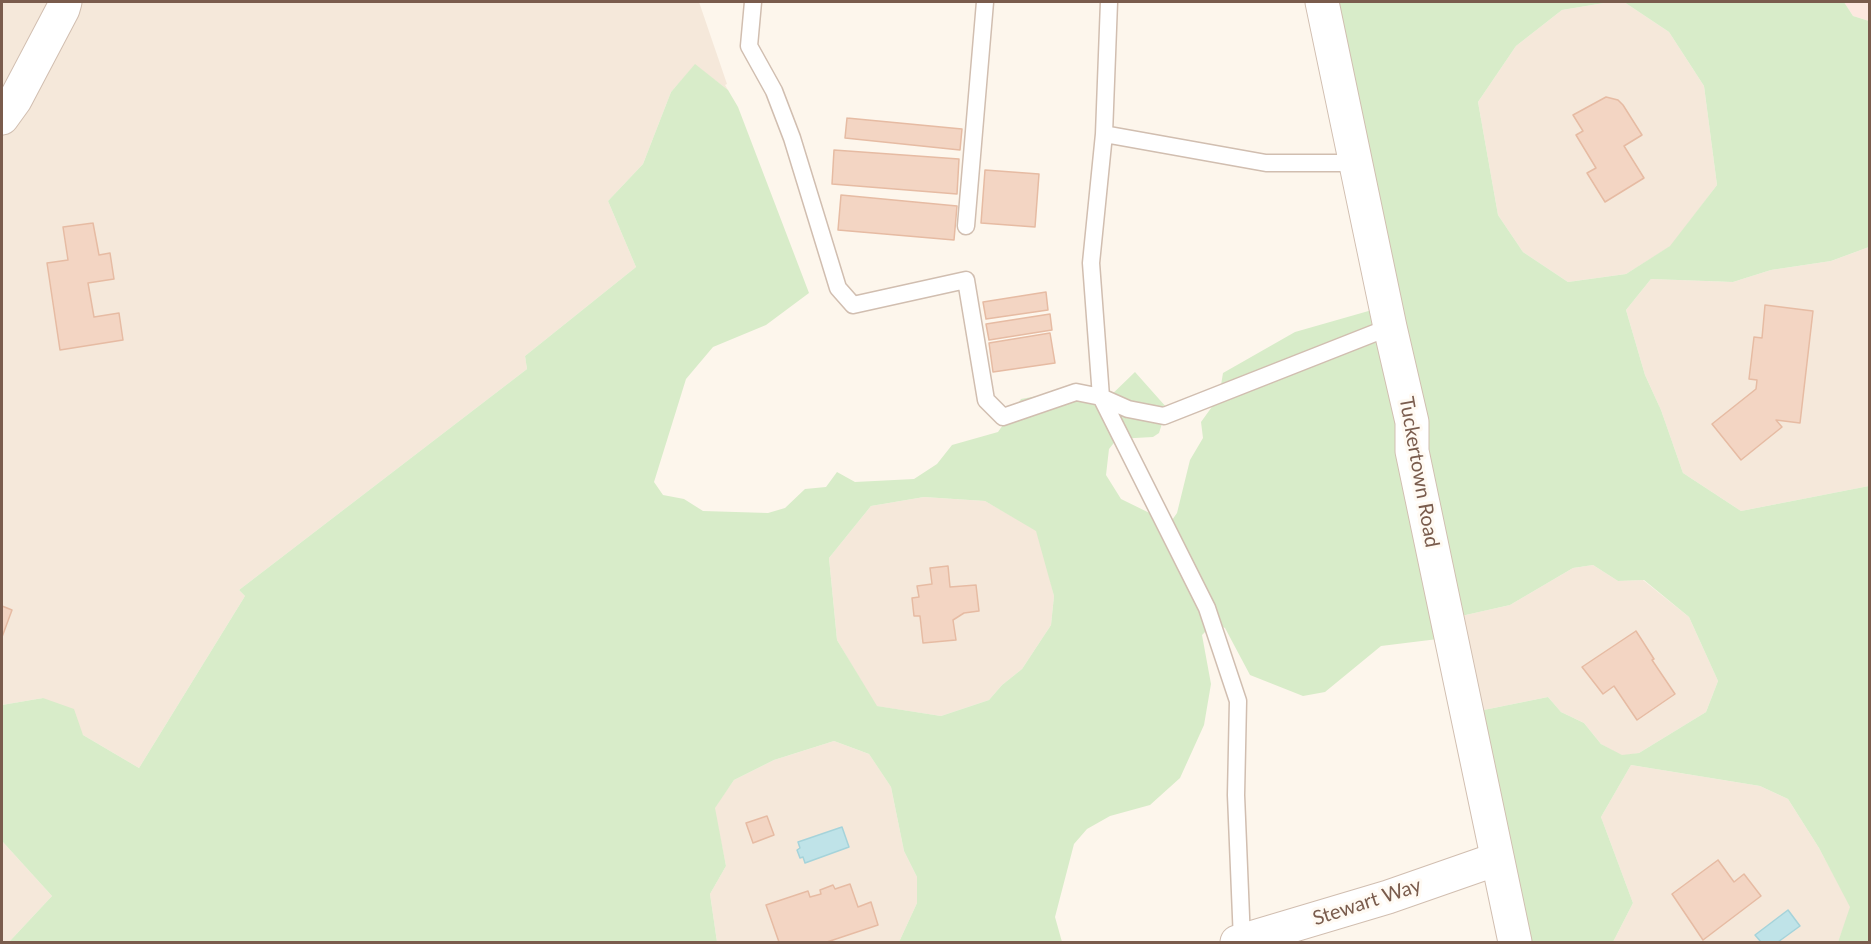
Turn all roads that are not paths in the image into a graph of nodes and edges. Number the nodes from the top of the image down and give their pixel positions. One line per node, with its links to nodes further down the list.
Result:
1 (65, 2): 6 (street)
2 (753, 2): 11 (lane)
3 (985, 2): 9 (lane)
4 (1109, 2): 7 (lane)
5 (1322, 2): 8 (street, Tuckertown Road)
6 (2, 118)
7 (1104, 134): 8 (lane); 11 (lane)
8 (1356, 163): 10 (street, Tuckertown Road)
9 (966, 226)
10 (1390, 327): 11 (lane); 12 (street, Tuckertown Road)
11 (1101, 397): 13 (lane)
12 (1497, 859): 13 (street, Stewart Way); 14 (street, Tuckertown Road)
13 (1239, 942)
14 (1515, 942)

